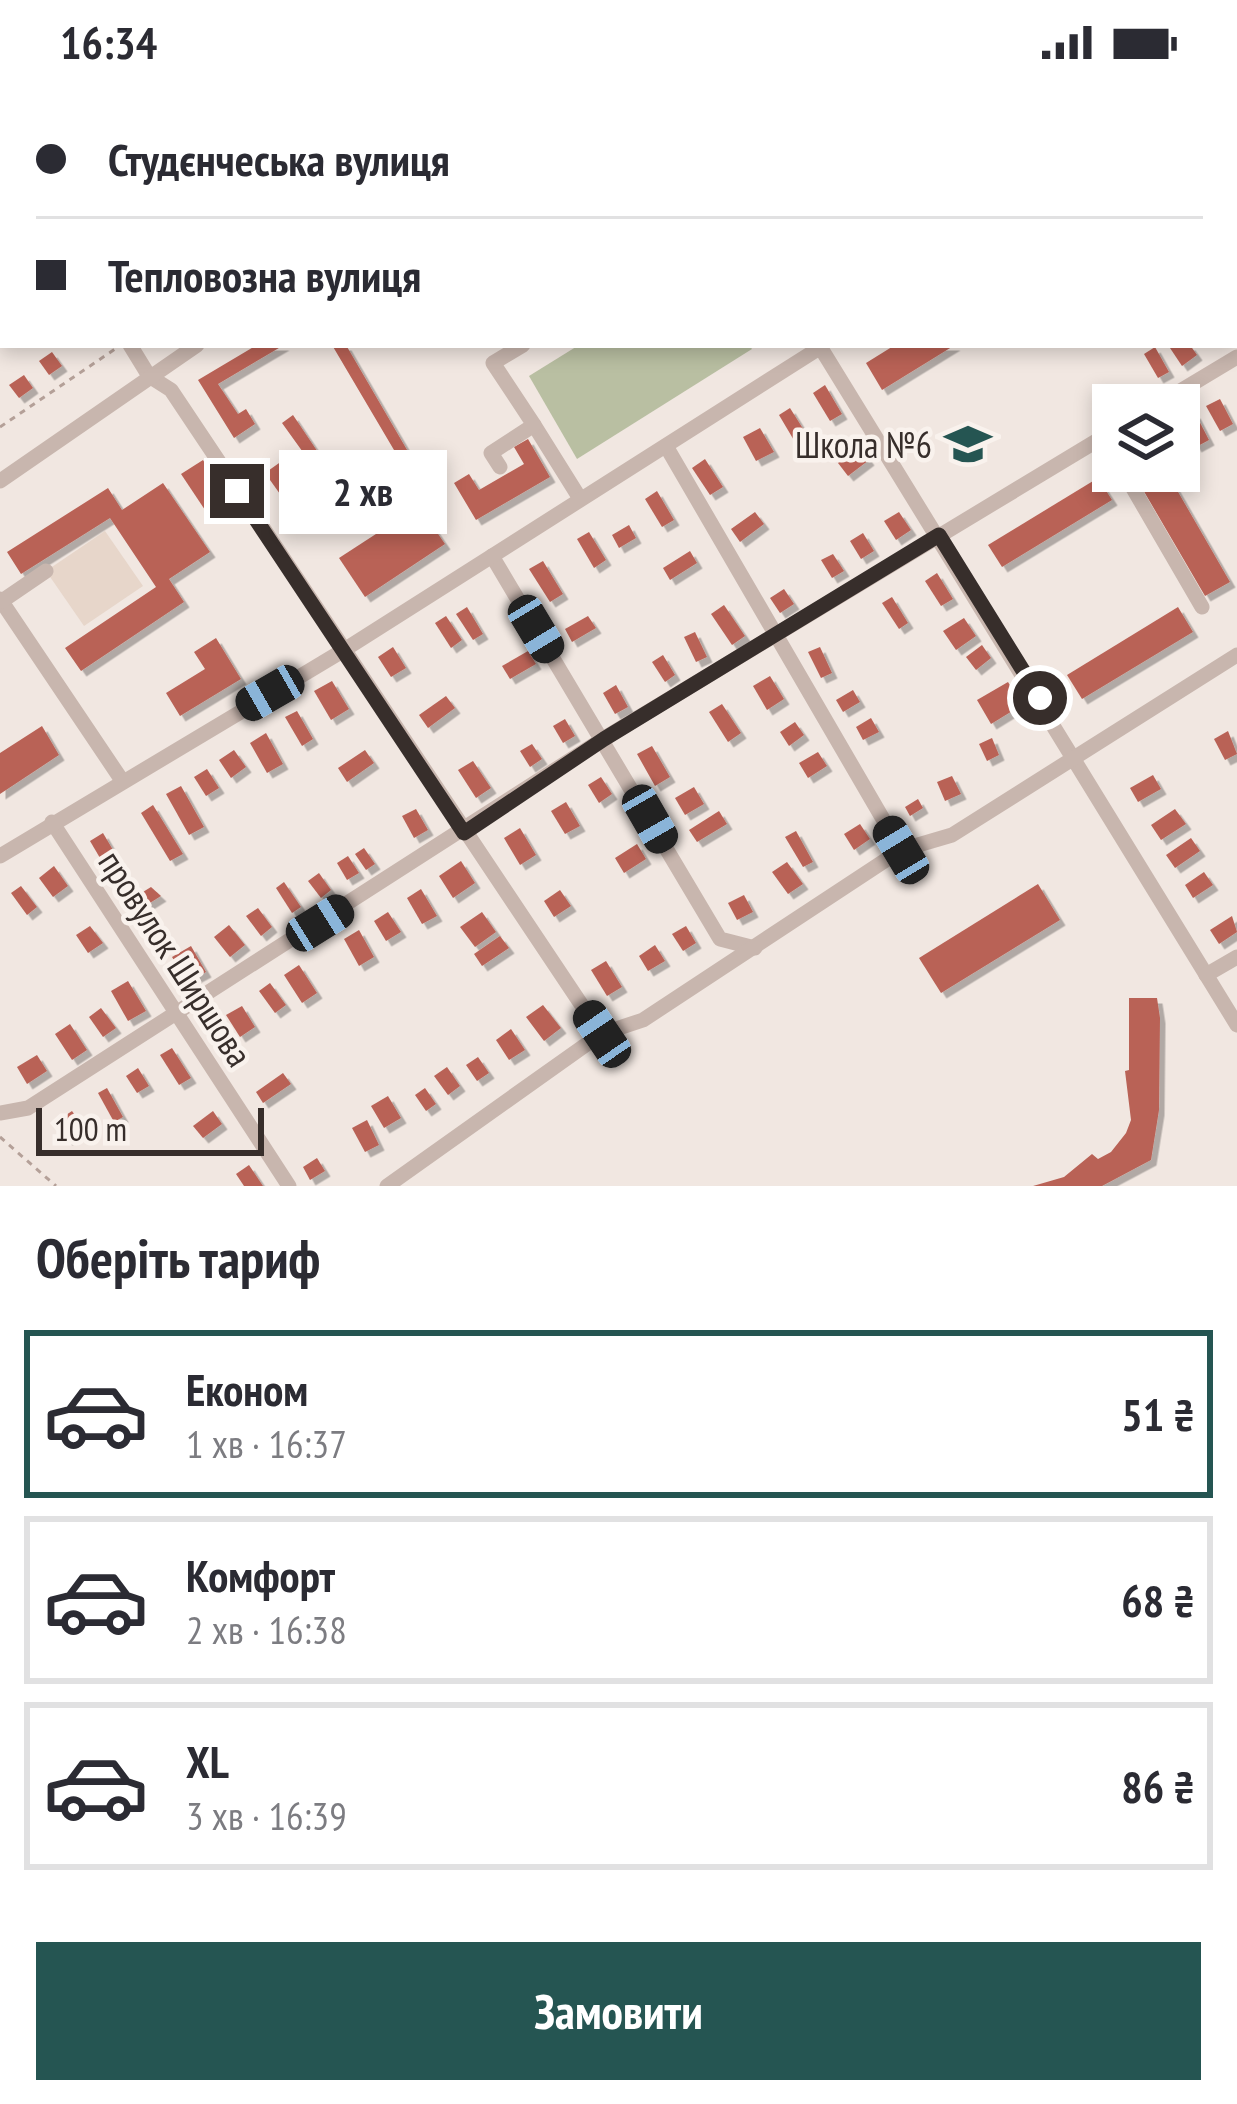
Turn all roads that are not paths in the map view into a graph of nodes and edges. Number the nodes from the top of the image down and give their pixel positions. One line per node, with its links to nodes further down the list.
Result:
1 (132, 348): 7 (street)
2 (192, 348): 7 (street)
3 (518, 348): 9 (street)
4 (817, 348): 11 (street)
5 (821, 348): 16 (street)
6 (1237, 357): 8 (street)
7 (149, 376): 13 (street); 22 (street)
8 (1192, 384)
9 (534, 425): 12 (street); 15 (street)
10 (1092, 444): 16 (street)
11 (666, 446): 15 (street); 21 (street)
12 (500, 467)
13 (0, 481)
14 (1135, 492): 20 (street)
15 (578, 497): 17 (street)
16 (939, 535): 21 (street); 25 (street)
17 (492, 556): 22 (street); 24 (street)
18 (46, 571): 19 (street)
19 (1, 600): 26 (street)
20 (1202, 608)
21 (775, 638): 24 (street); 29 (street)
22 (344, 650): 26 (street); 28 (street)
23 (1237, 655): 25 (street)
24 (604, 739): 28 (street); 31 (street)
25 (1078, 758): 29 (street); 33 (street)
26 (121, 779): 27 (street)
27 (52, 822): 30 (street); 34 (street, провулок Ширшова)
28 (464, 833): 34 (street); 36 (street)
29 (901, 850): 31 (street)
30 (0, 856)
31 (755, 948): 36 (street)
32 (1237, 957): 33 (street)
33 (1206, 975): 35 (street)
34 (176, 1014): 37 (street); 38 (street, провулок Ширшова)
35 (1237, 1024)
36 (602, 1034): 39 (street)
37 (0, 1113)
38 (289, 1186)
39 (387, 1186)

